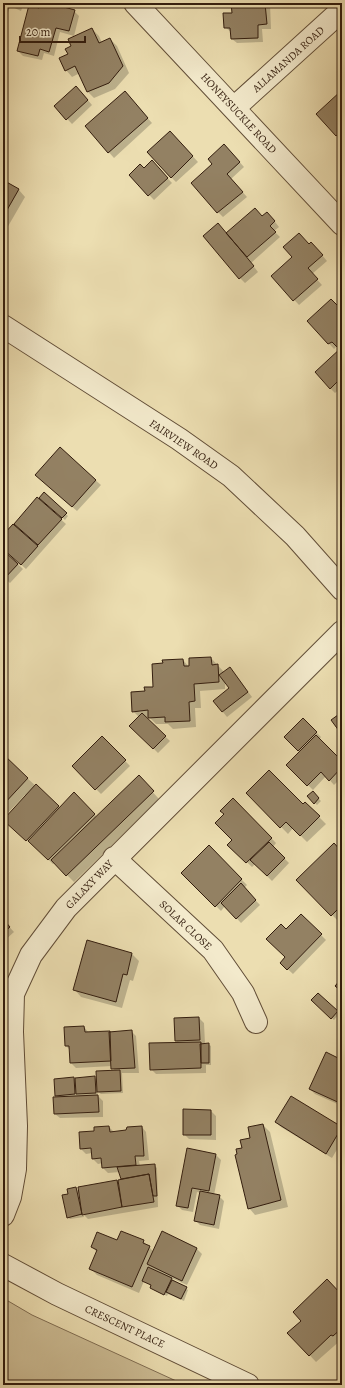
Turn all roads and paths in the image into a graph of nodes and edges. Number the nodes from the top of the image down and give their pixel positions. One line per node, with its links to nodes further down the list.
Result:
1 (135, 3): 3 (street, HONEYSUCKLE ROAD)
2 (342, 10): 3 (street, ALLAMANDA ROAD)
3 (234, 108): 4 (street, HONEYSUCKLE ROAD)
4 (342, 224)
5 (3, 326): 6 (street, FAIRVIEW ROAD)
6 (342, 589)
7 (342, 632): 8 (street, GALAXY WAY)
8 (114, 858): 9 (street, SOLAR CLOSE); 10 (street, GALAXY WAY)
9 (256, 1022)
10 (3, 1215)
11 (3, 1265): 12 (street, CRESCENT PLACE)
12 (248, 1385)

